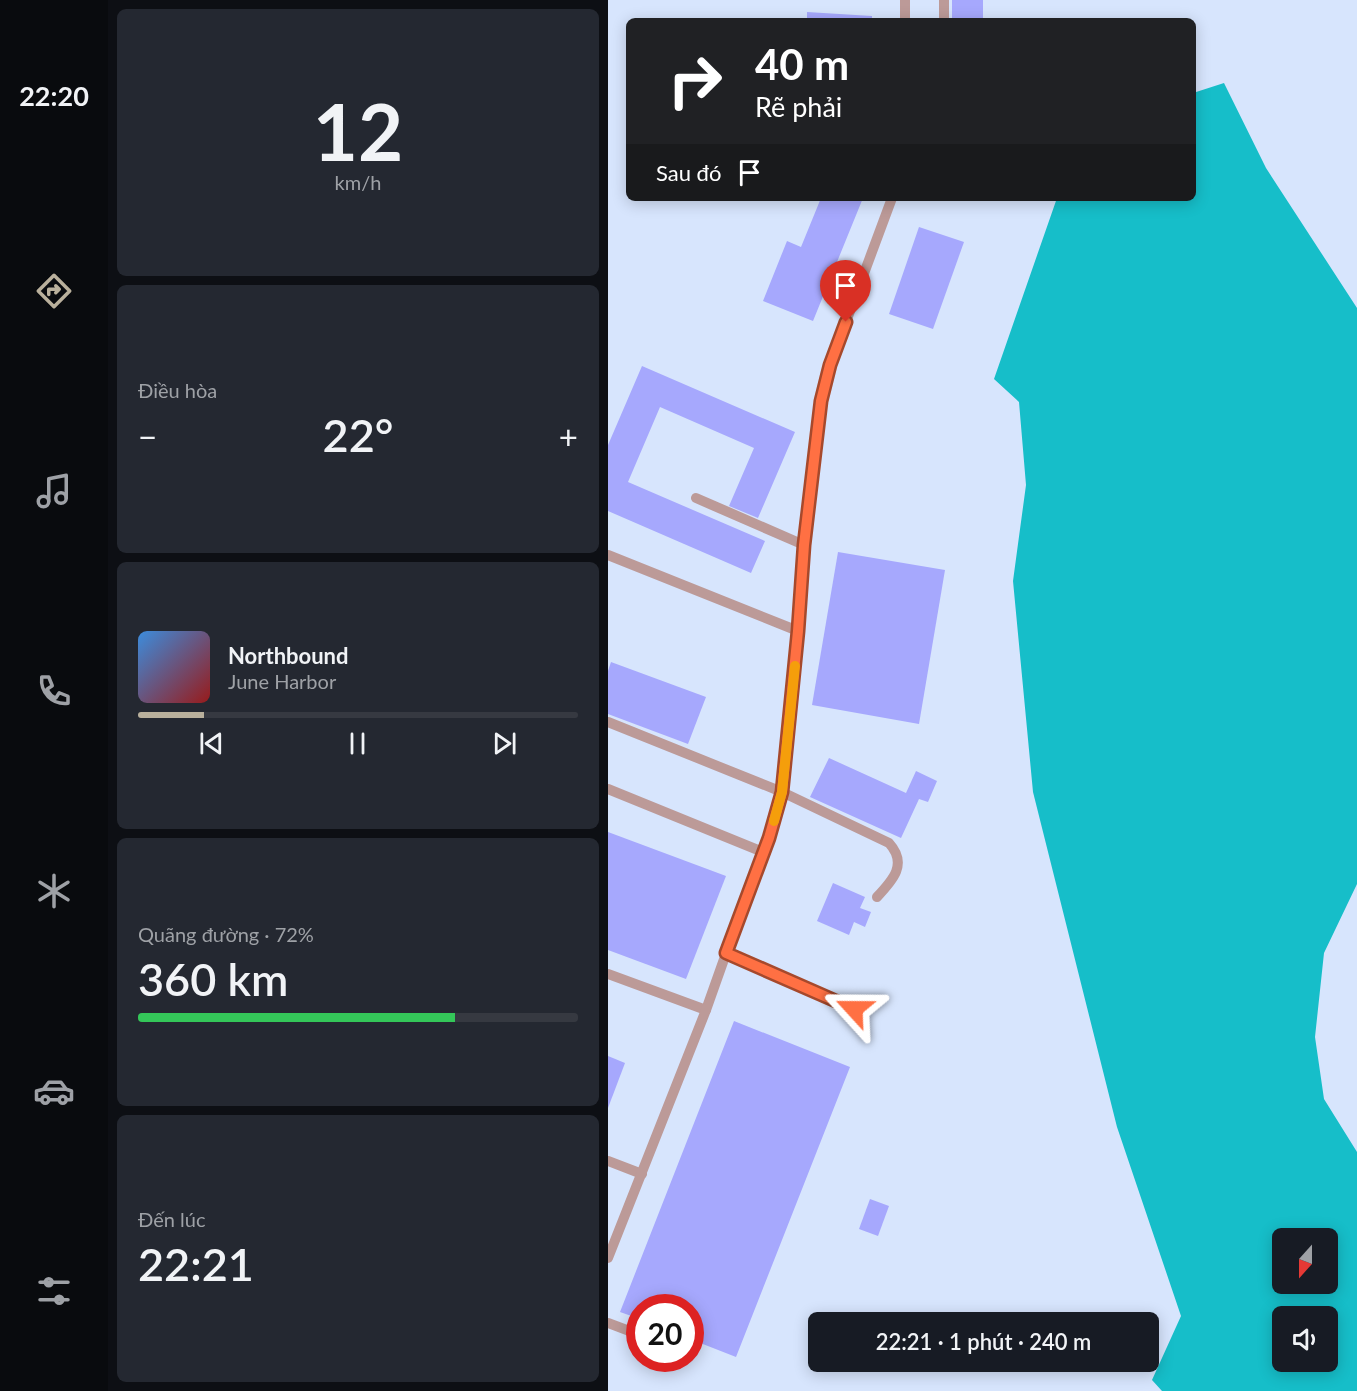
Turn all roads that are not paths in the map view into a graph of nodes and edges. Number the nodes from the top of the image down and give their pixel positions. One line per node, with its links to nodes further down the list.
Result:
1 (905, 0): 3 (lane)
2 (944, 0): 4 (lane)
3 (905, 18)
4 (944, 18)
5 (891, 201): 7 (lane)
6 (696, 498): 7 (lane)
7 (804, 545): 9 (lane)
8 (608, 555): 9 (lane)
9 (798, 631): 12 (lane)
10 (608, 722): 12 (lane)
11 (608, 789): 13 (lane)
12 (782, 792): 13 (lane); 14 (lane)
13 (763, 852): 15 (lane)
14 (877, 897)
15 (726, 953): 17 (lane); 18 (lane)
16 (608, 974): 18 (lane)
17 (854, 1009)
18 (706, 1010): 20 (lane)
19 (608, 1161): 20 (lane)
20 (642, 1174): 21 (lane)
21 (608, 1258)
22 (608, 1323): 23 (lane)
23 (626, 1330)

